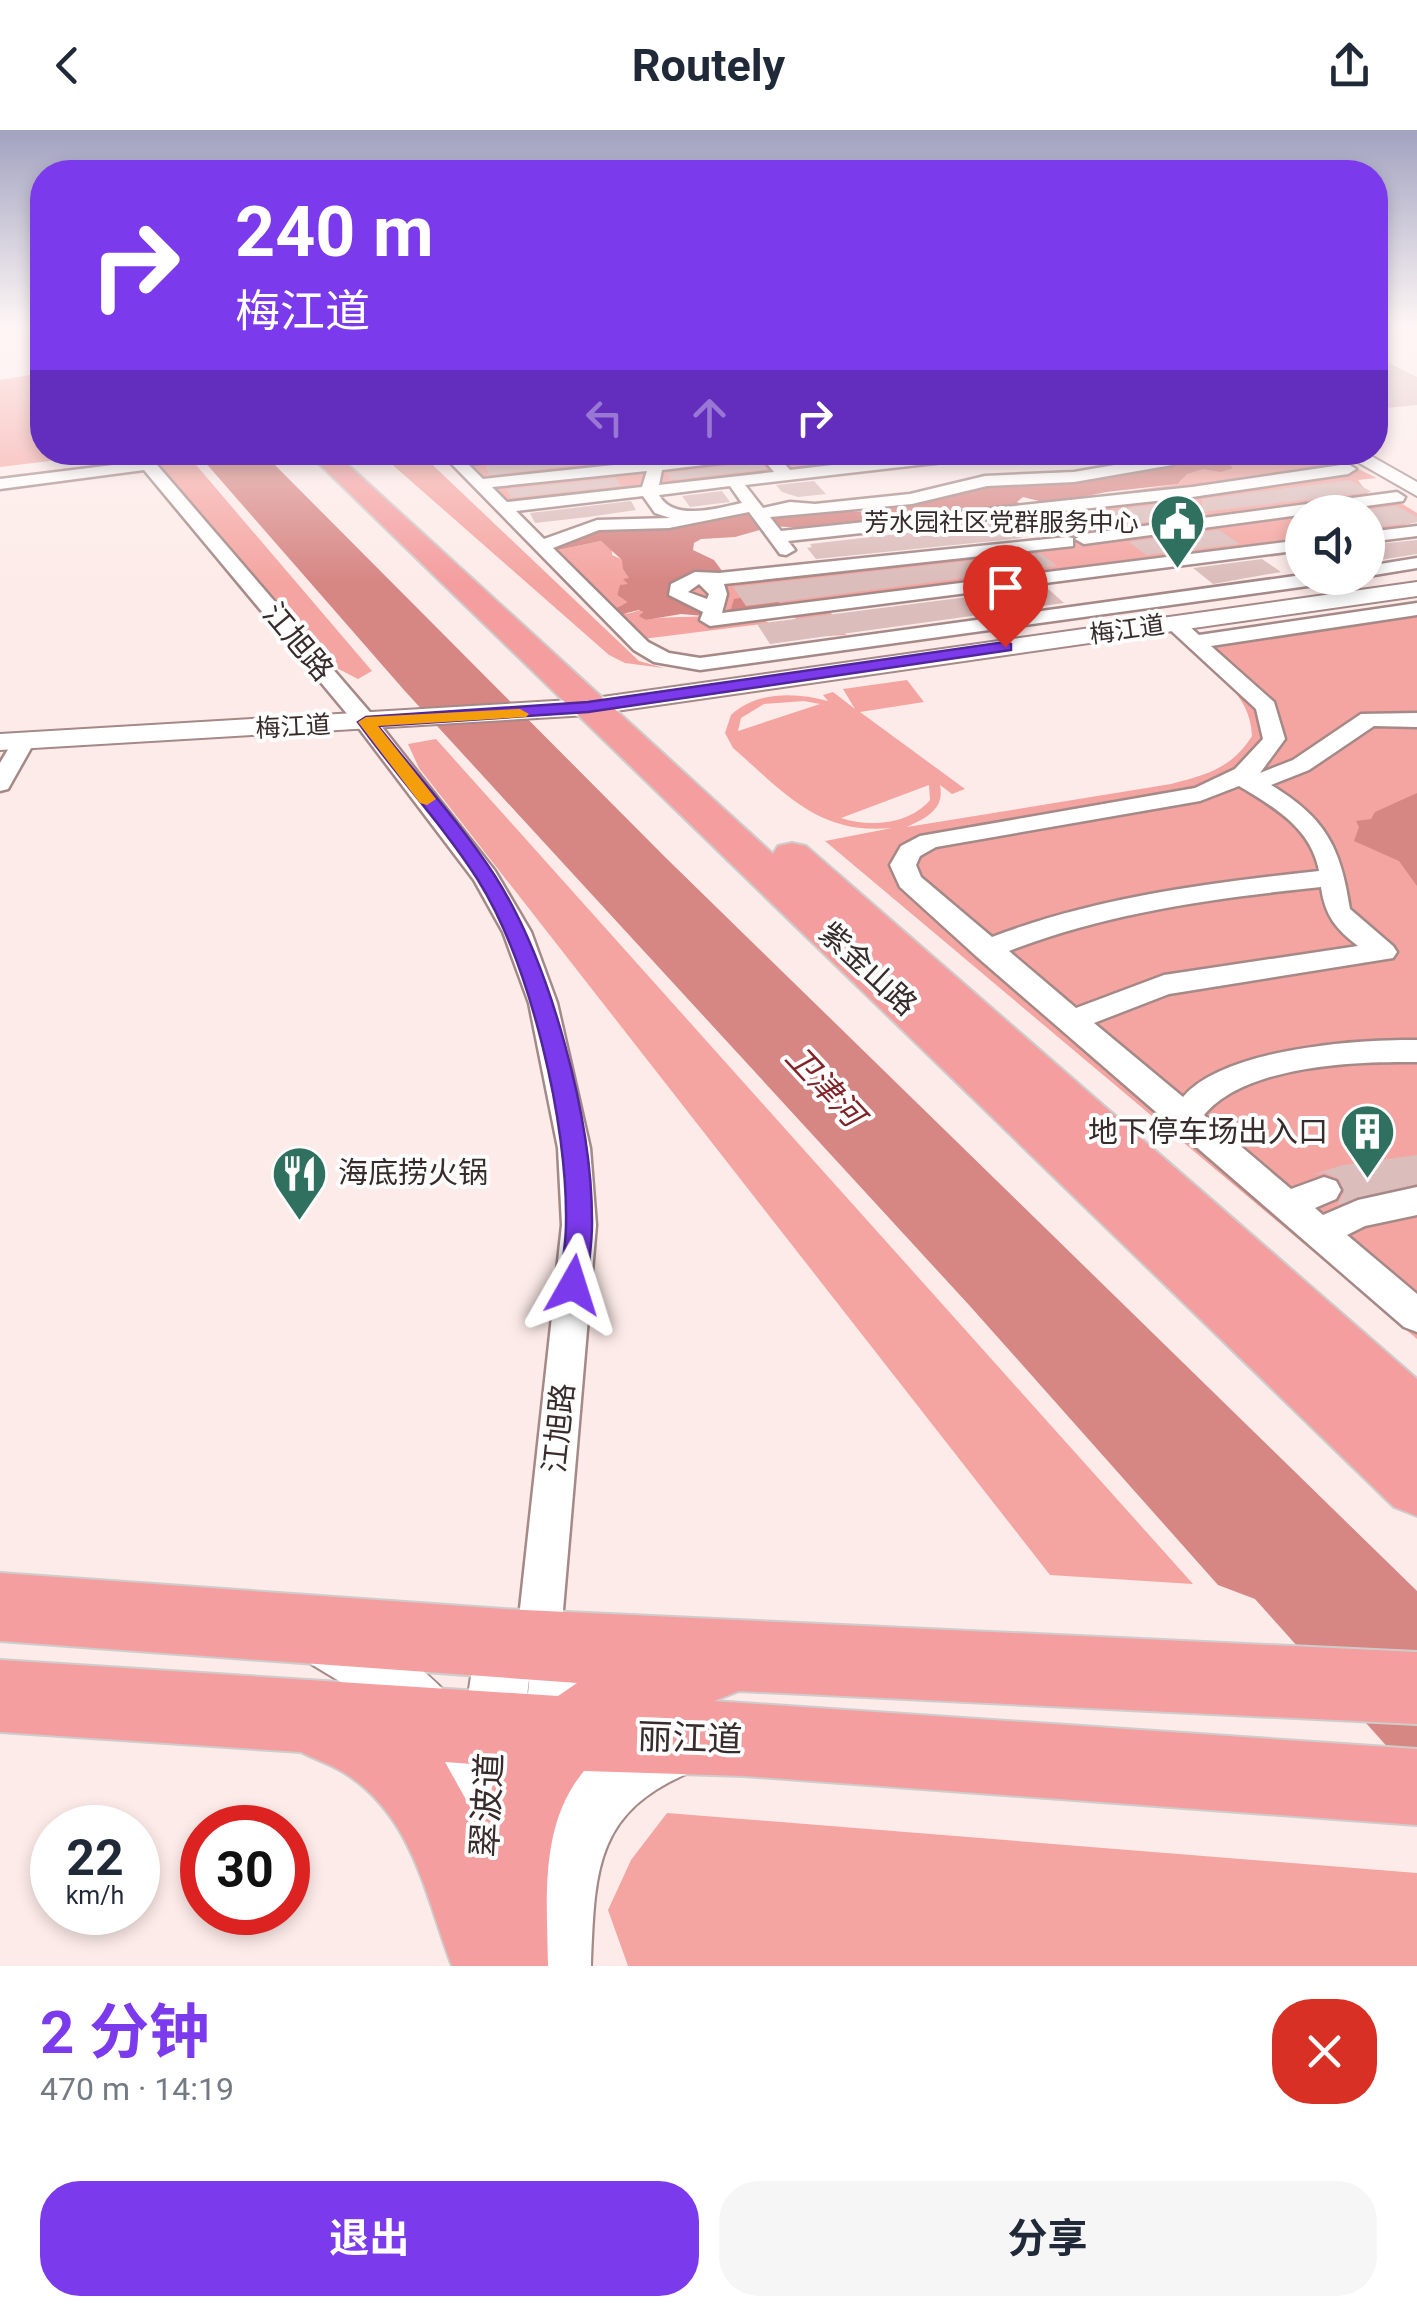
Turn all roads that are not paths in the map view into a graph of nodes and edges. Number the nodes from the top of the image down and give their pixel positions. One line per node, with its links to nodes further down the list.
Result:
1 (1388, 462): 20 (street)
2 (108, 465): 22 (street)
3 (147, 465): 61 (street, 江旭路)
4 (334, 465): 60 (main road, 紫金山路)
5 (361, 465): 60 (main road, 紫金山路)
6 (460, 465): 23 (street)
7 (607, 465): 23 (street)
8 (651, 465): 25 (street)
9 (777, 465): 18 (street)
10 (832, 465): 17 (street)
11 (880, 465): 17 (street)
12 (898, 465): 26 (street)
13 (1089, 465): 19 (street)
14 (1149, 465): 19 (street)
15 (1316, 465): 27 (street)
16 (1358, 465): 28 (street)
17 (837, 470): 18 (street); 29 (street)
18 (786, 475): 21 (street)
19 (1103, 475): 24 (street); 27 (street)
20 (1417, 478)
21 (734, 481): 25 (street); 37 (street)
22 (0, 484)
23 (478, 484): 30 (street)
24 (957, 490): 26 (street); 34 (street)
25 (649, 491): 30 (street); 33 (street)
26 (933, 491): 29 (street)
27 (1128, 494): 31 (street); 39 (street)
28 (1407, 494): 32 (street); 36 (street)
29 (869, 501): 37 (street)
30 (502, 508): 43 (street)
31 (1038, 508): 34 (street); 42 (street)
32 (1417, 508)
33 (663, 513): 35 (street); 38 (street)
34 (962, 515): 37 (street)
35 (697, 516): 37 (street); 38 (street)
36 (1224, 520): 39 (street); 45 (street)
37 (765, 521): 48 (street)
38 (626, 523): 43 (street)
39 (1172, 527): 42 (street)
40 (1417, 531): 41 (street)
41 (1385, 535)
42 (1076, 540): 48 (street); 50 (street)
43 (541, 546): 59 (street)
44 (1285, 548): 45 (street)
45 (1265, 550): 46 (street); 50 (street)
46 (1285, 562)
47 (1417, 563): 49 (street)
48 (800, 568): 51 (street)
49 (1385, 568)
50 (1111, 570): 55 (street); 58 (street)
51 (719, 578): 57 (street); 57 (street)
52 (1417, 579): 58 (street, 梅江道)
53 (1285, 587): 58 (street)
54 (1417, 588): 58 (street, 梅江道)
55 (958, 590): 57 (street); 59 (street)
56 (1417, 609): 58 (street)
57 (711, 612)
58 (1168, 618): 59 (street); 60 (street, 梅江道); 64 (street)
59 (996, 624)
60 (600, 699): 61 (street, 梅江道); 76 (main road, 紫金山路); 77 (main road, 紫金山路)
61 (360, 716): 63 (street, 梅江道); 80 (street, 江旭路)
62 (1417, 720): 64 (street)
63 (8, 737): 65 (street)
64 (1248, 781): 66 (street); 67 (street)
65 (0, 784)
66 (1334, 878): 67 (street); 68 (street)
67 (986, 950): 68 (street)
68 (1070, 1022): 70 (street)
69 (1417, 1050): 70 (street)
70 (1184, 1118): 73 (street)
71 (1324, 1190): 73 (street)
72 (1417, 1201): 74 (street)
73 (1286, 1206): 74 (street)
74 (1319, 1233): 75 (street)
75 (1417, 1316)
76 (1417, 1418)
77 (1417, 1485)
78 (0, 1607): 79 (main road)
79 (288, 1630): 80 (main road); 85 (street)
80 (534, 1645): 81 (main road); 85 (street, 翠波道)
81 (753, 1655): 82 (main road); 85 (main road)
82 (1417, 1688)
83 (0, 1696): 84 (main road, 丽江道)
84 (286, 1714): 85 (main road, 丽江道); 89 (main road)
85 (519, 1734): 86 (main road, 丽江道); 88 (street); 88 (main road); 90 (street, 翠波道)
86 (744, 1739): 87 (main road, 丽江道); 90 (street)
87 (1399, 1786)
88 (497, 1826): 89 (main road); 90 (street)
89 (500, 1966)
90 (554, 1966)

